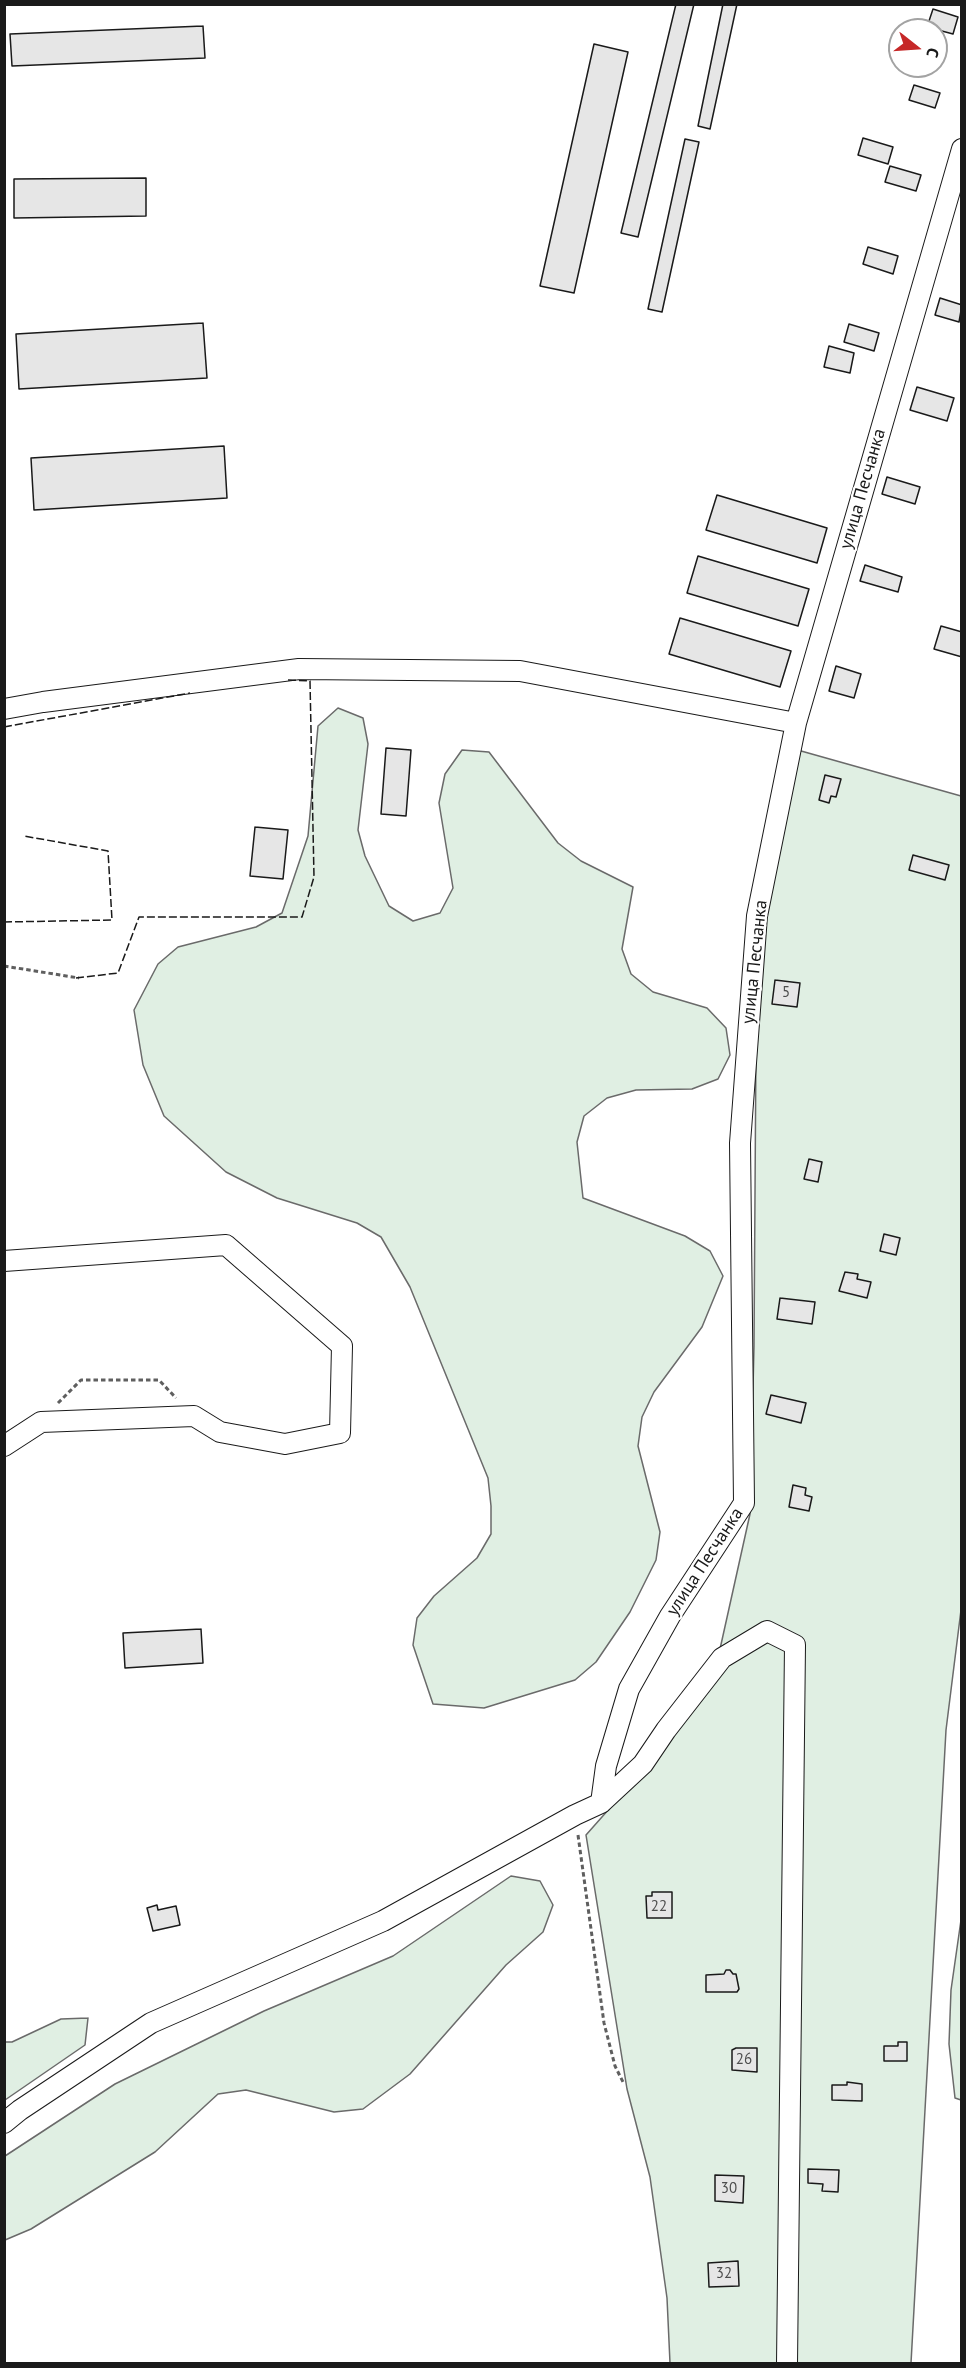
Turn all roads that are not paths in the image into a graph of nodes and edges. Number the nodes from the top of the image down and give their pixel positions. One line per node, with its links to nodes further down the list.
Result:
1 (962, 148): 3 (street, улица Песчанка)
2 (4, 709): 3 (street)
3 (796, 723): 6 (street, улица Песчанка)
4 (4, 1261): 5 (street)
5 (4, 1446)
6 (601, 1803): 7 (street); 8 (street)
7 (4, 2122)
8 (788, 2364)

